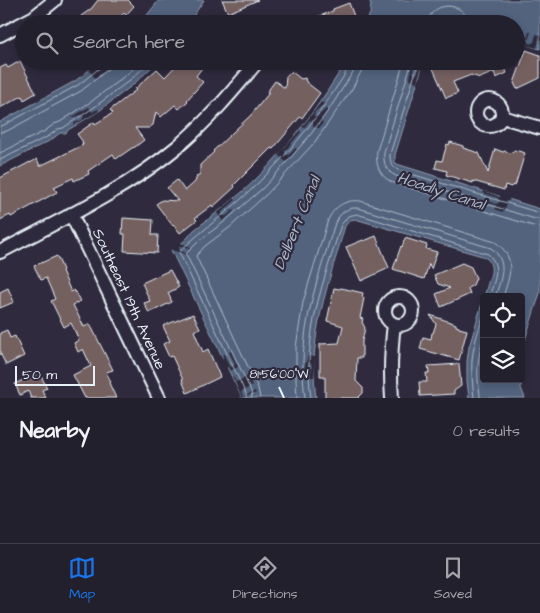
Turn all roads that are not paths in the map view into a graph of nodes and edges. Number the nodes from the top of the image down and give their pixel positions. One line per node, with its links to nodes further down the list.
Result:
1 (55, 0): 2 (street)
2 (35, 15)
3 (15, 27): 4 (street)
4 (0, 35)
5 (250, 70): 8 (street)
6 (502, 117): 7 (street)
7 (540, 128)
8 (71, 214): 9 (street); 11 (street, Southeast 19th Avenue)
9 (0, 252)
10 (394, 324): 12 (street)
11 (159, 398)
12 (392, 398)

